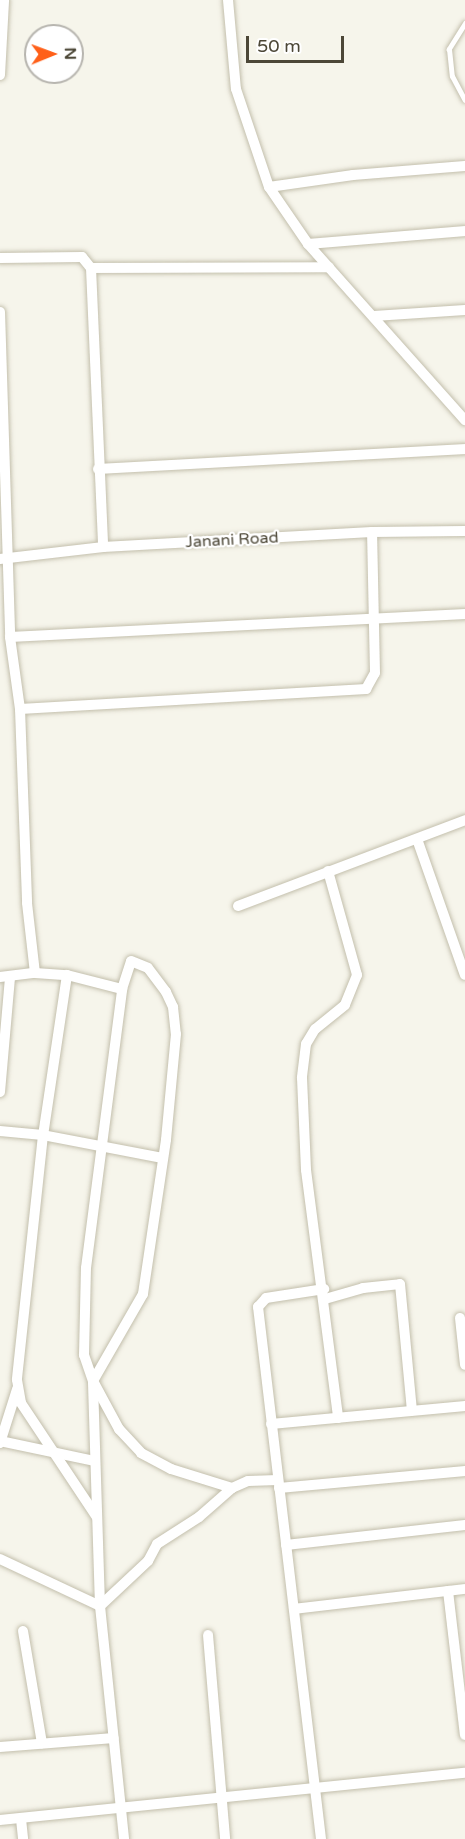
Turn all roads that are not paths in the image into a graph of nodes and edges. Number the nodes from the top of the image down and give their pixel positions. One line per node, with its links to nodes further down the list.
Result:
1 (4, 0): 4 (street)
2 (228, 0): 7 (street)
3 (465, 23): 5 (lane)
4 (0, 75)
5 (465, 100)
6 (465, 166): 7 (street)
7 (269, 187): 9 (street)
8 (465, 231): 9 (street)
9 (308, 244): 11 (street)
10 (0, 258): 12 (street)
11 (329, 267): 12 (street); 15 (street)
12 (92, 268): 20 (street)
13 (465, 310): 15 (street)
14 (0, 312): 16 (street)
15 (374, 316): 17 (street)
16 (1, 401): 19 (street)
17 (465, 420)
18 (465, 449): 20 (street)
19 (2, 463): 24 (street)
20 (98, 469): 23 (street)
21 (465, 531): 22 (street, Janani Road)
22 (372, 532): 23 (street, Janani Road); 26 (street)
23 (103, 548): 24 (street, Janani Road)
24 (4, 559): 27 (street)
25 (465, 614): 26 (street)
26 (375, 619): 27 (street); 28 (street)
27 (10, 637): 28 (street)
28 (20, 709): 33 (street)
29 (465, 820): 30 (street)
30 (417, 839): 31 (street); 35 (street)
31 (328, 871): 32 (street); 43 (street)
32 (238, 906)
33 (35, 973): 34 (street); 36 (street)
34 (67, 975): 37 (street); 40 (street)
35 (465, 975)
36 (5, 977): 38 (street)
37 (122, 989): 41 (street); 42 (street)
38 (0, 1092)
39 (0, 1131): 40 (street)
40 (43, 1135): 41 (street); 47 (street)
41 (101, 1146): 42 (street); 46 (street)
42 (163, 1158): 46 (street)
43 (324, 1294): 49 (street); 50 (street); 51 (street)
44 (460, 1318): 45 (street)
45 (465, 1365)
46 (93, 1381): 54 (street); 57 (street)
47 (17, 1388): 52 (street); 53 (street)
48 (465, 1406): 49 (street)
49 (412, 1410): 50 (street)
50 (338, 1418): 51 (street)
51 (271, 1424): 56 (street)
52 (0, 1442): 53 (street)
53 (56, 1456): 54 (street); 58 (street)
54 (94, 1461): 58 (street)
55 (465, 1472): 56 (street)
56 (278, 1484): 57 (street); 60 (street)
57 (232, 1488): 64 (street)
58 (96, 1517): 64 (street)
59 (465, 1525): 60 (street)
60 (286, 1545): 65 (street)
61 (0, 1559): 64 (street)
62 (465, 1589): 63 (street)
63 (448, 1591): 65 (street); 68 (street)
64 (100, 1606): 69 (street)
65 (294, 1609): 73 (street)
66 (23, 1631): 70 (street)
67 (208, 1635): 74 (street)
68 (465, 1735)
69 (114, 1738): 70 (street); 75 (street)
70 (42, 1743): 71 (street)
71 (0, 1747)
72 (465, 1773): 73 (street)
73 (316, 1788): 74 (street); 81 (street)
74 (221, 1798): 75 (street); 80 (street)
75 (121, 1808): 76 (street); 79 (street)
76 (21, 1819): 77 (street); 78 (street)
77 (0, 1820)
78 (23, 1839)
79 (124, 1839)
80 (225, 1839)
81 (321, 1839)

